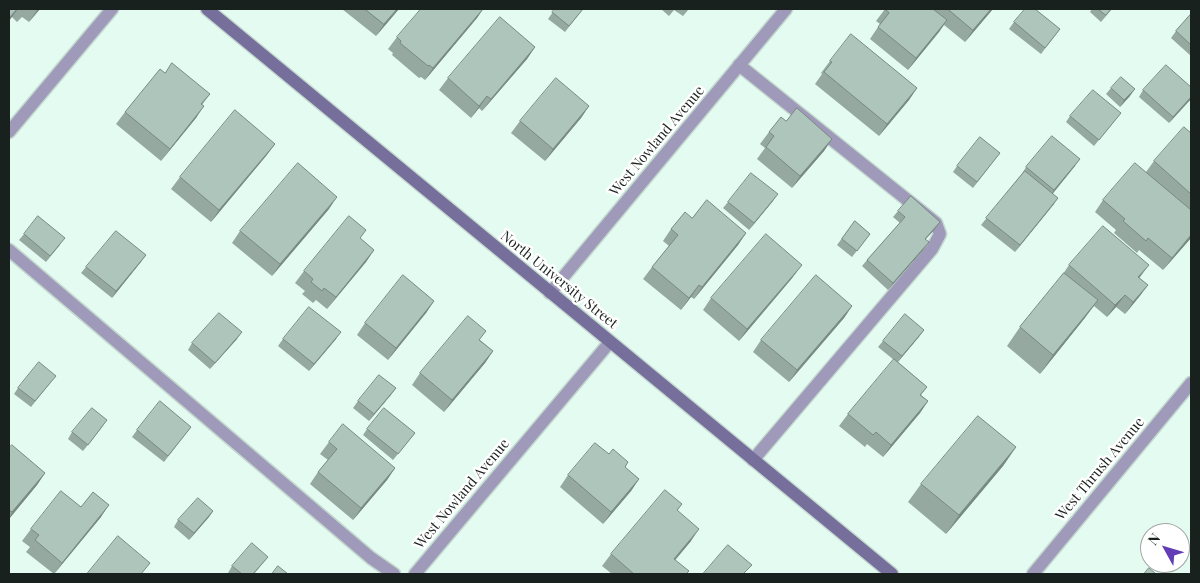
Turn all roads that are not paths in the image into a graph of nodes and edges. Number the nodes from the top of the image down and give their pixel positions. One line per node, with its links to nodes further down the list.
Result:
1 (112, 9): 5 (street)
2 (206, 9): 7 (main road, North University Street)
3 (786, 9): 4 (street, West Nowland Avenue)
4 (739, 65): 7 (street, West Nowland Avenue); 10 (street)
5 (9, 132)
6 (9, 250): 11 (street)
7 (550, 293): 8 (main road, North University Street)
8 (610, 342): 10 (main road, North University Street); 12 (street, West Nowland Avenue)
9 (1191, 383): 14 (street, West Thrush Avenue)
10 (753, 460): 13 (main road, North University Street)
11 (394, 574)
12 (415, 574)
13 (892, 574)
14 (1033, 574)

